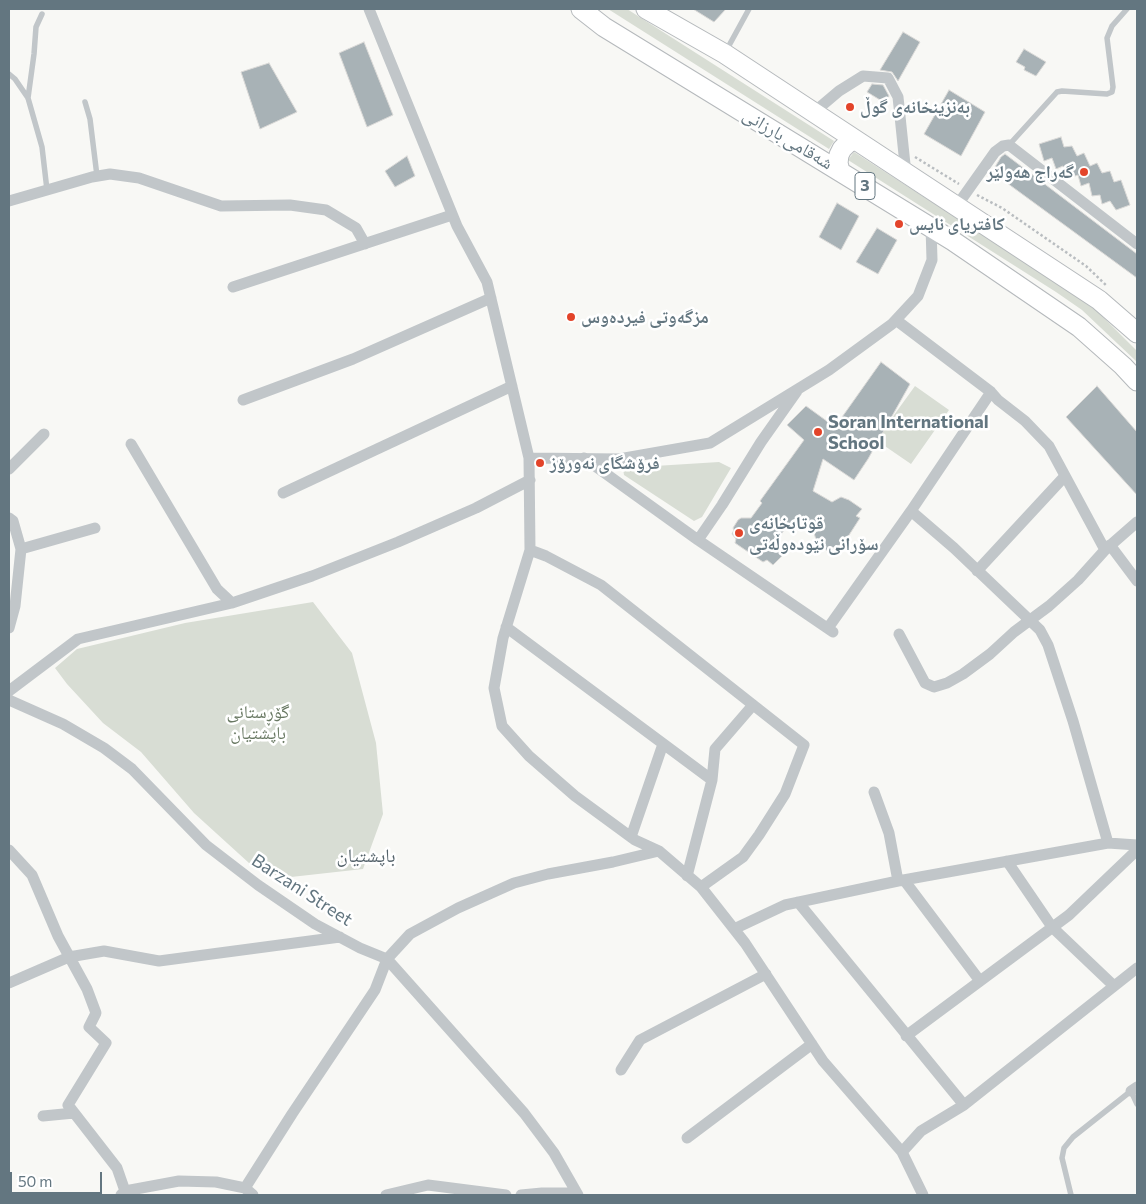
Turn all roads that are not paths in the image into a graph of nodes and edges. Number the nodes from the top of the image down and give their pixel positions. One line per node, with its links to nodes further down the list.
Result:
1 (369, 9): 20 (street)
2 (580, 9): 14 (highway, شەقامی بارزانی / 3)
3 (646, 9): 7 (highway, شەقامی بارزانی / 3)
4 (749, 9): 7 (lane)
5 (1128, 9): 13 (lane)
6 (42, 14): 9 (lane)
7 (725, 54): 11 (highway, شەقامی بارزانی / 3)
8 (9, 74): 9 (lane)
9 (28, 98): 17 (lane)
10 (86, 102): 16 (lane)
11 (813, 113): 12 (highway, شەقامی بارزانی / 3); 15 (street)
12 (855, 140): 14 (highway); 15 (highway, شەقامی بارزانی / 3)
13 (1009, 145): 19 (street); 23 (street)
14 (840, 171): 21 (highway, شەقامی بارزانی / 3)
15 (906, 174): 19 (highway, شەقامی بارزانی / 3)
16 (97, 176): 17 (street); 22 (street)
17 (47, 190): 18 (street)
18 (9, 201)
19 (956, 207): 27 (highway, شەقامی بارزانی / 3)
20 (452, 215): 22 (street); 25 (street)
21 (931, 226): 26 (street); 28 (highway, شەقامی بارزانی / 3)
22 (366, 244): 24 (street)
23 (1137, 244)
24 (233, 287)
25 (491, 298): 29 (street); 32 (street)
26 (896, 320): 30 (street); 31 (street)
27 (1137, 333)
28 (1137, 381)
29 (512, 386): 35 (street); 40 (street)
30 (799, 388): 36 (street); 45 (street)
31 (991, 392): 38 (street); 41 (street)
32 (243, 400)
33 (44, 434): 37 (street)
34 (131, 444): 51 (street)
35 (529, 458): 36 (street); 39 (street)
36 (584, 458): 45 (street)
37 (9, 470)
38 (1065, 476): 46 (street); 49 (street)
39 (530, 480): 48 (street); 51 (street)
40 (283, 492)
41 (911, 511): 45 (street); 49 (street)
42 (9, 518): 47 (street)
43 (1137, 522): 46 (street)
44 (95, 528): 47 (street)
45 (698, 540)
46 (1107, 547): 50 (street); 52 (street)
47 (22, 548): 54 (street)
48 (530, 550): 53 (street); 58 (street)
49 (978, 571): 52 (street)
50 (1137, 581)
51 (232, 602): 56 (street)
52 (1030, 621): 55 (street); 63 (street)
53 (506, 627): 59 (street); 62 (street)
54 (9, 628)
55 (899, 634)
56 (9, 692)
57 (9, 700): 75 (street, Barzani Street)
58 (753, 704): 60 (street); 71 (street)
59 (663, 744): 60 (street); 62 (street)
60 (712, 780): 69 (street)
61 (874, 792): 70 (street)
62 (632, 837): 67 (street)
63 (1108, 843): 64 (street); 68 (street)
64 (1137, 845)
65 (9, 850): 76 (street)
66 (1137, 850): 73 (street)
67 (659, 851): 69 (street); 77 (street)
68 (1007, 861): 70 (street); 73 (street)
69 (687, 876): 71 (street)
70 (901, 880): 72 (street); 80 (street)
71 (701, 887): 74 (street)
72 (798, 902): 74 (street); 83 (street)
73 (1052, 928): 80 (street); 82 (street)
74 (734, 929): 79 (street)
75 (340, 937): 76 (street); 77 (street, Barzani Street)
76 (69, 957): 81 (street); 89 (street)
77 (387, 959): 93 (street); 95 (street, Barzani Street)
78 (1137, 968): 82 (street)
79 (766, 974): 84 (street); 85 (street)
80 (980, 981): 83 (street)
81 (9, 983)
82 (1114, 986): 87 (street)
83 (906, 1036): 87 (street)
84 (812, 1044): 91 (street); 92 (street)
85 (621, 1070)
86 (1134, 1089): 88 (lane); 100 (lane)
87 (964, 1104): 92 (street)
88 (1137, 1104)
89 (74, 1113): 90 (street); 94 (street)
90 (43, 1116)
91 (687, 1138)
92 (902, 1152): 99 (street)
93 (249, 1192): 94 (street)
94 (123, 1193)
95 (577, 1194): 98 (street)
96 (386, 1195): 97 (street)
97 (506, 1195)
98 (521, 1195)
99 (923, 1195)
100 (1071, 1195)

